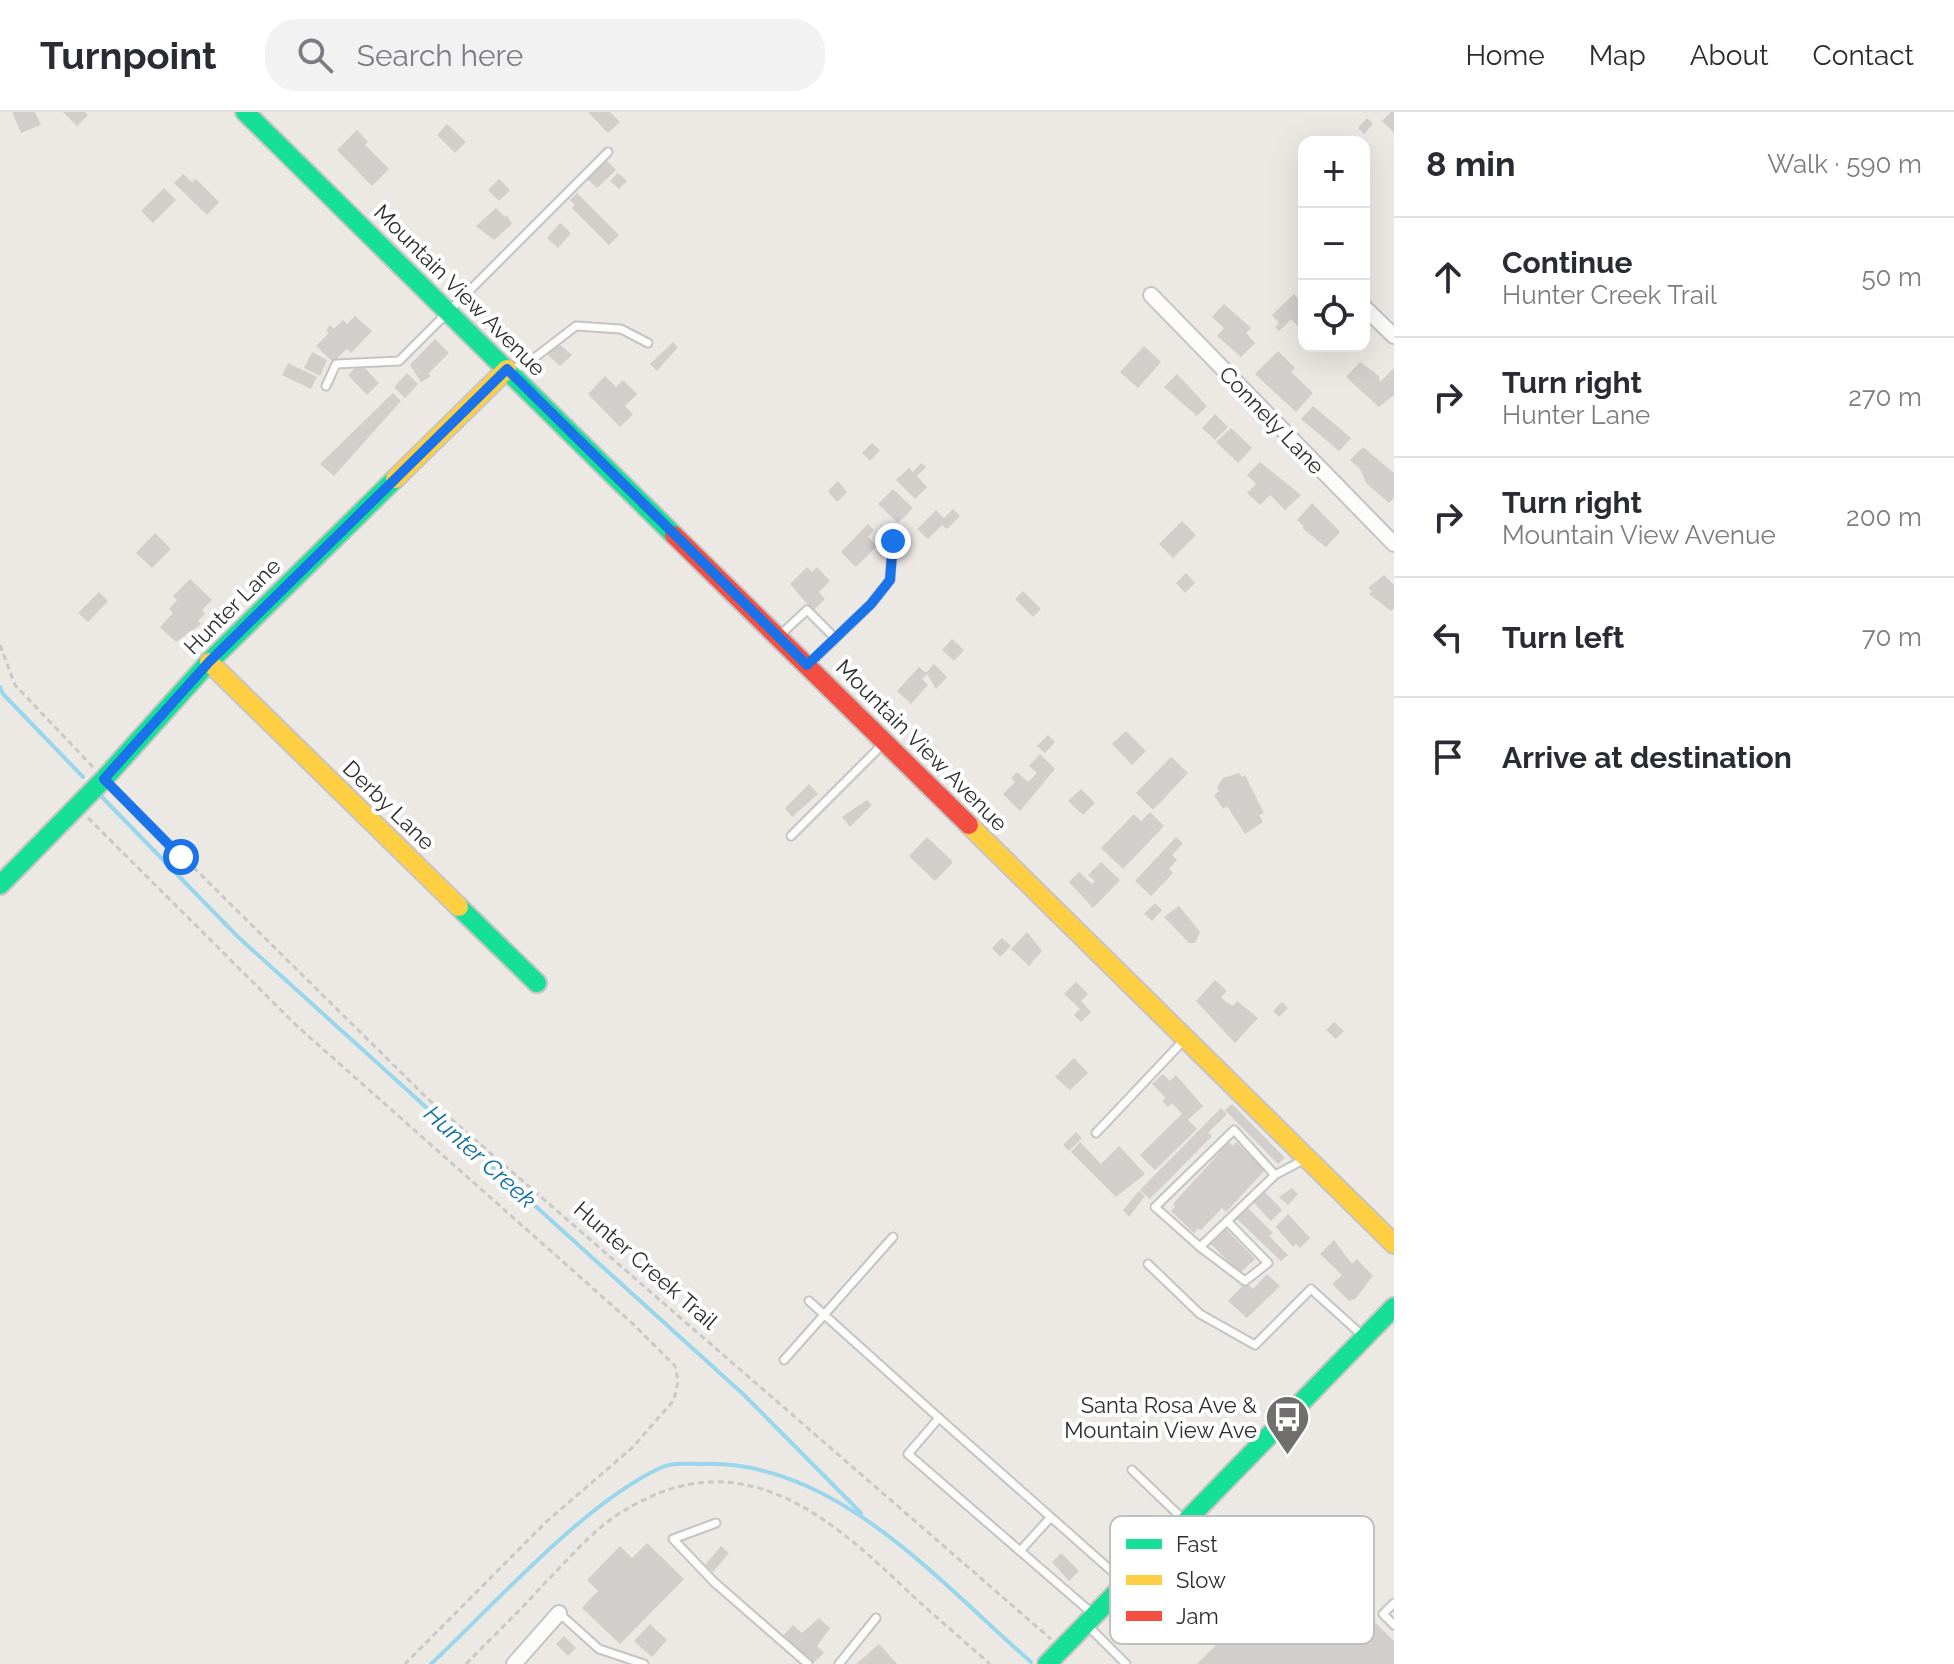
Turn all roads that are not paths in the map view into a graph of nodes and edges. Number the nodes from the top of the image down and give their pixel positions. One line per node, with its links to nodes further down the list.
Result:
1 (245, 112): 4 (street, Mountain View Avenue)
2 (608, 152): 4 (lane)
3 (1151, 295): 11 (street, Connely Lane)
4 (450, 313): 8 (street, Mountain View Avenue); 9 (lane)
5 (1370, 313): 6 (street)
6 (1394, 336)
7 (648, 343): 8 (lane)
8 (507, 369): 12 (street, Mountain View Avenue); 14 (street, Hunter Lane)
9 (326, 386)
10 (893, 541): 13 (lane)
11 (1394, 544)
12 (778, 637): 13 (lane); 15 (street, Mountain View Avenue)
13 (835, 638): 15 (lane)
14 (209, 662): 18 (street, Hunter Lane); 19 (street, Derby Lane)
15 (807, 665): 16 (street, Mountain View Avenue)
16 (885, 742): 17 (lane); 20 (street, Mountain View Avenue)
17 (791, 836)
18 (0, 885)
19 (537, 983)
20 (1186, 1038): 21 (lane); 22 (street, Mountain View Avenue)
21 (1096, 1133)
22 (1307, 1158): 23 (lane); 26 (street, Mountain View Avenue)
23 (1275, 1175): 24 (lane); 27 (lane)
24 (1227, 1221): 27 (lane); 27 (lane)
25 (893, 1237): 31 (lane)
26 (1394, 1244)
27 (1200, 1247)
28 (1148, 1264): 32 (lane)
29 (809, 1301): 31 (lane)
30 (1394, 1307): 32 (street)
31 (824, 1315): 33 (lane); 34 (lane)
32 (1365, 1337): 37 (street)
33 (784, 1360)
34 (939, 1418): 38 (lane); 40 (lane)
35 (1132, 1470): 36 (lane)
36 (1181, 1516)
37 (1191, 1516)
38 (1050, 1518): 40 (lane); 41 (lane)
39 (716, 1523): 50 (lane)
40 (1020, 1551): 46 (lane)
41 (1110, 1570)
42 (1110, 1599): 46 (street)
43 (1394, 1603): 47 (lane)
44 (559, 1613): 48 (street); 49 (lane)
45 (876, 1618): 51 (lane)
46 (1090, 1620): 52 (street); 53 (lane)
47 (1394, 1625)
48 (514, 1664)
49 (644, 1664)
50 (808, 1664)
51 (839, 1664)
52 (1047, 1664)
53 (1126, 1664)

